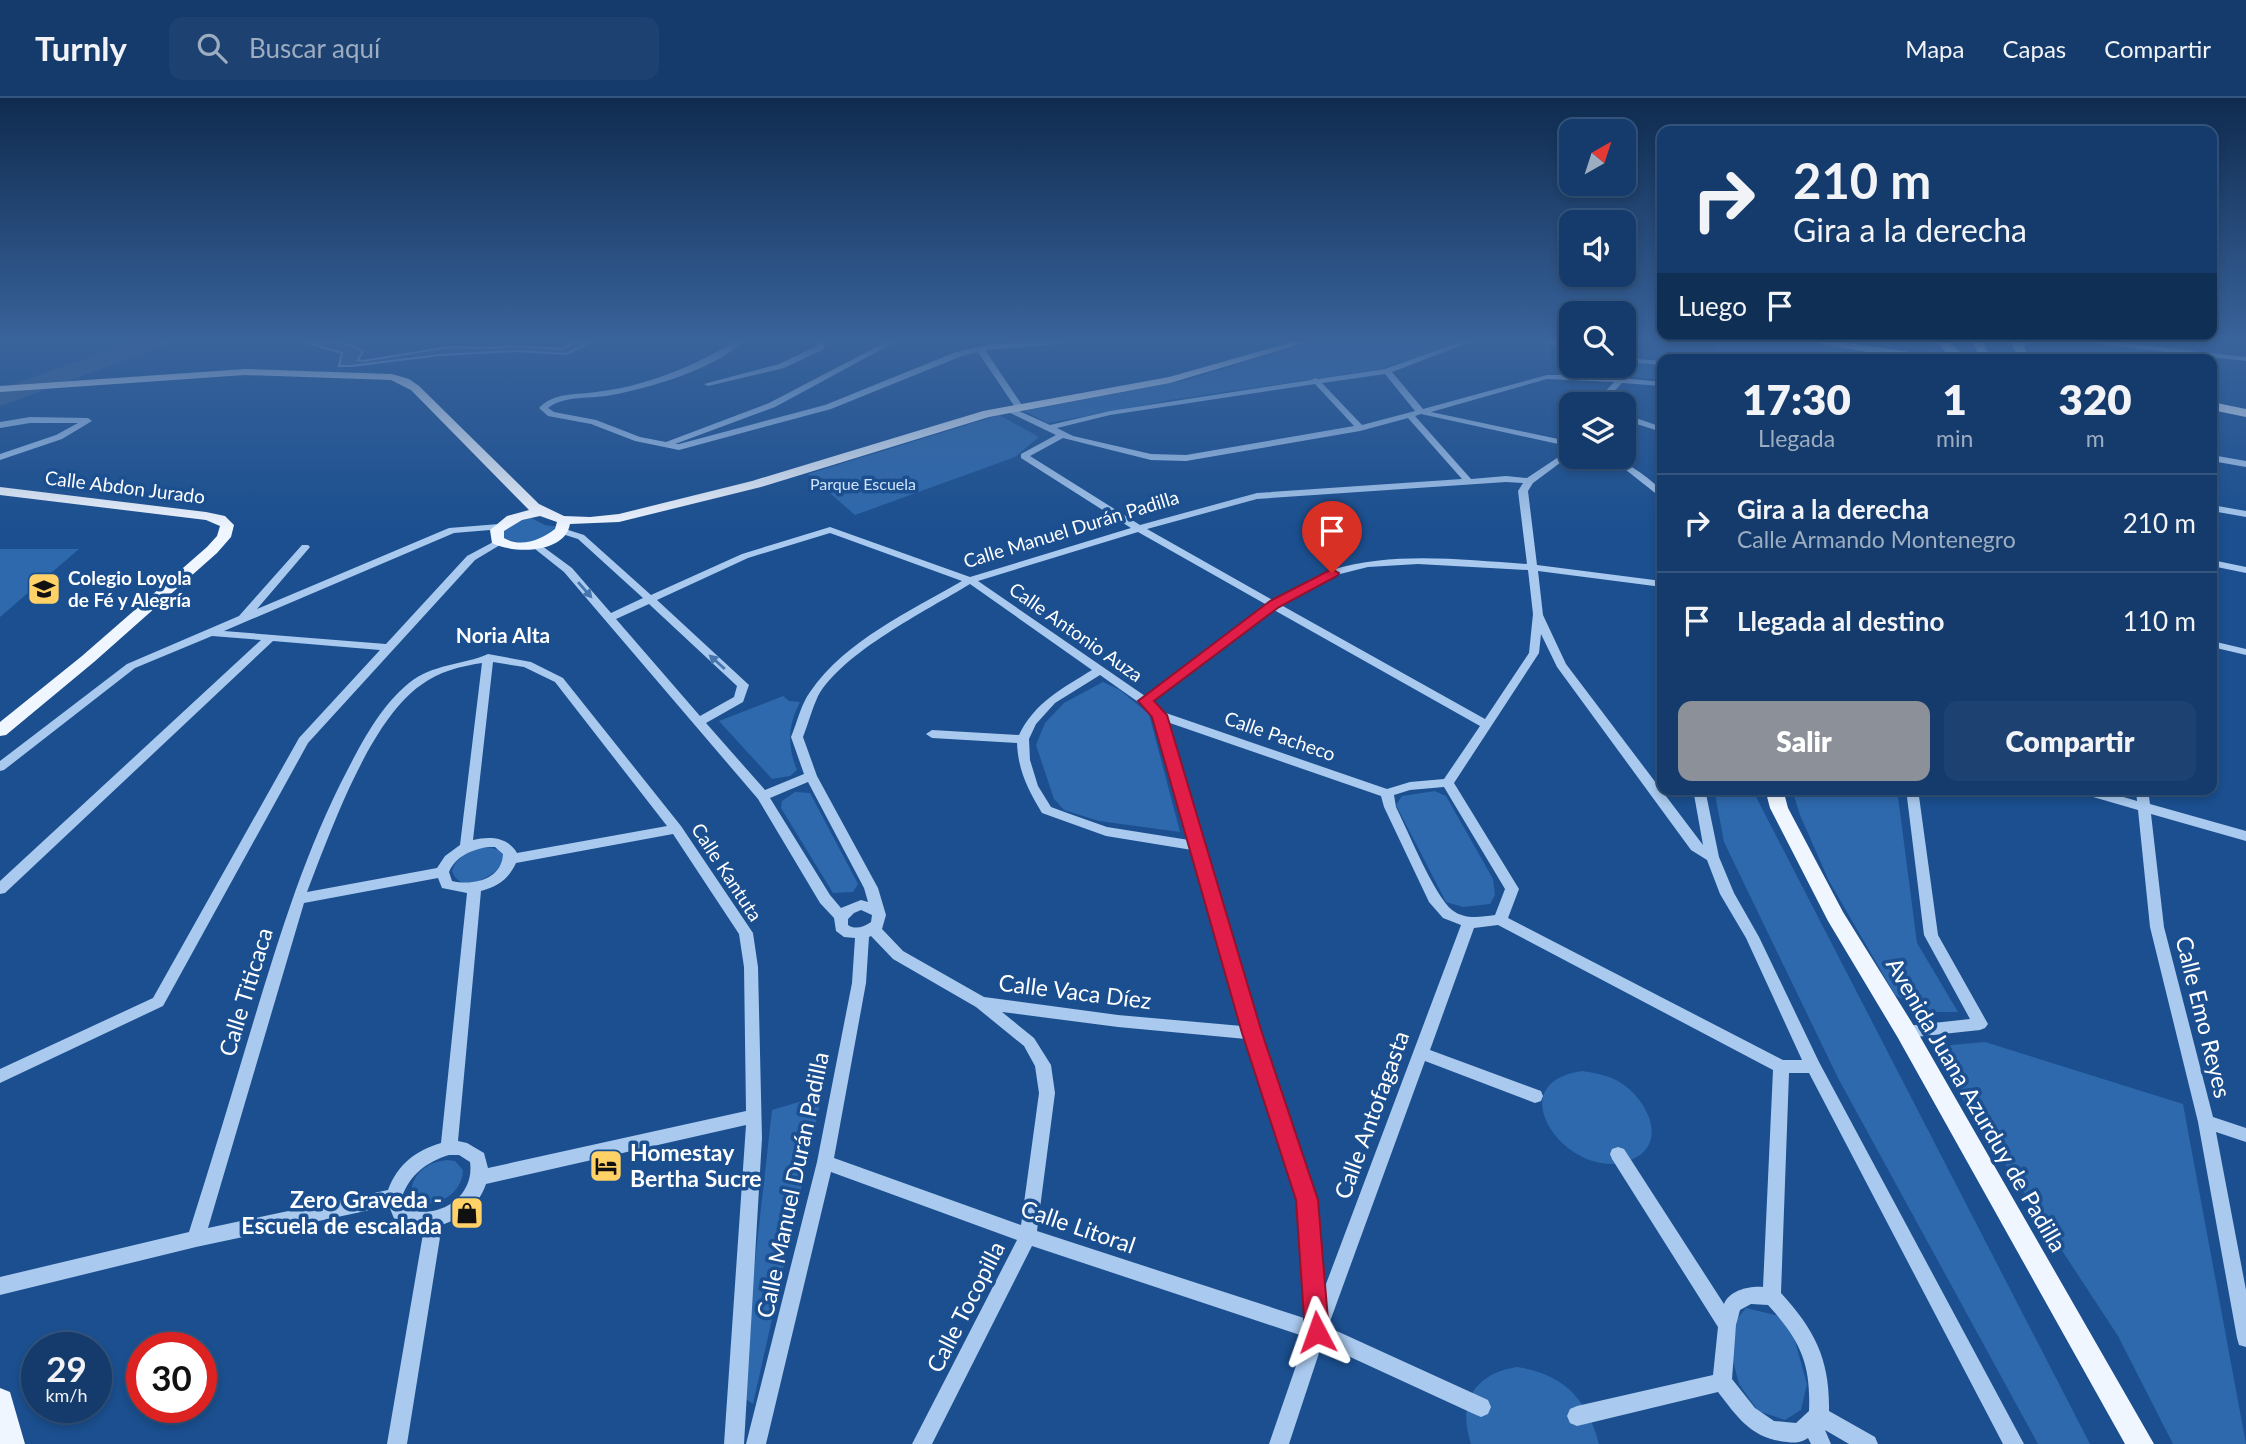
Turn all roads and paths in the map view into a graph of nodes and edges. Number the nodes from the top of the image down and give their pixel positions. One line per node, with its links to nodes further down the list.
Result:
1 (432, 405): 35 (main road)
2 (546, 405): 24 (street)
3 (772, 405): 24 (street)
4 (833, 405): 24 (street)
5 (1013, 405): 12 (street)
6 (1037, 405): 12 (main road)
7 (1161, 405): 19 (street)
8 (1338, 405): 20 (street)
9 (1414, 405): 13 (street)
10 (1446, 405): 13 (street)
11 (2217, 408): 14 (main road)
12 (1015, 409): 19 (street); 37 (main road)
13 (1420, 412): 15 (street); 23 (street)
14 (2246, 413)
15 (1410, 415): 20 (street); 30 (street)
16 (88, 421): 18 (street); 25 (street)
17 (1636, 421): 21 (street)
18 (0, 425)
19 (1048, 428): 22 (street)
20 (1360, 428): 22 (street)
21 (1657, 428)
22 (1062, 435): 39 (street)
23 (1559, 444)
24 (662, 445)
25 (0, 457)
26 (1559, 457): 31 (street)
27 (2217, 459): 28 (street)
28 (2246, 464)
29 (1630, 469): 32 (street)
30 (1468, 481): 31 (street, Calle Manuel Durán Padilla); 39 (street, Calle Manuel Durán Padilla)
31 (1529, 481): 44 (street)
32 (1657, 490)
33 (0, 491): 64 (main road, Calle Abdon Jurado)
34 (2217, 509): 36 (street)
35 (541, 512): 37 (main road); 38 (main road)
36 (2246, 514)
37 (563, 525): 41 (main road); 48 (street)
38 (499, 527): 40 (main road); 52 (street)
39 (1139, 529): 46 (street, Calle Manuel Durán Padilla); 49 (street)
40 (499, 542): 41 (main road); 56 (street)
41 (534, 545): 51 (street, one-way to 51)
42 (305, 547): 52 (street)
43 (2217, 565): 45 (street)
44 (1533, 567): 47 (street); 49 (street); 50 (street)
45 (2246, 570)
46 (970, 580): 48 (street, Calle Antonio Auza); 59 (street, Calle Antonio Auza); 69 (street, Calle Manuel Durán Padilla)
47 (1657, 583)
48 (650, 601): 51 (street); 62 (street, one-way to 48)
49 (1275, 604): 60 (street); 63 (street)
50 (1538, 614): 63 (street); 72 (street)
51 (609, 618): 62 (street)
52 (241, 620): 53 (street)
53 (210, 632): 54 (street); 68 (street)
54 (269, 639): 56 (street); 89 (street)
55 (2217, 645): 57 (street)
56 (389, 648): 102 (street)
57 (2246, 652)
58 (488, 657): 67 (street, Calle Kantuta); 81 (street, Calle Kantuta); 84 (street)
59 (1101, 669): 60 (street, Calle Antonio Auza); 66 (street)
60 (1145, 701): 61 (street, Calle Antonio Auza)
61 (1159, 715): 71 (street, Calle Pacheco); 83 (street)
62 (700, 721): 79 (street)
63 (1487, 725): 70 (street)
64 (0, 731)
65 (932, 734): 66 (street)
66 (1023, 739): 83 (street)
67 (365, 747): 90 (street, Calle Titicaca)
68 (0, 766)
69 (811, 776): 79 (street); 91 (street, Calle Manuel Durán Padilla)
70 (1448, 783): 71 (street); 93 (street)
71 (1387, 793): 94 (street)
72 (1657, 794)
73 (1657, 795): 85 (street)
74 (1700, 795): 85 (street)
75 (1776, 795): 97 (main road, Avenida Juana Azurduy de Padilla)
76 (1913, 795): 97 (street)
77 (2101, 795): 80 (street)
78 (2143, 795): 80 (street, Calle Emo Reyes)
79 (763, 796): 92 (street)
80 (2144, 807): 82 (street); 105 (street, Calle Emo Reyes)
81 (676, 828): 86 (street); 104 (street, Calle Kantuta)
82 (2246, 836)
83 (1197, 846): 98 (street)
84 (466, 848): 86 (street); 87 (street)
85 (1712, 857): 100 (street)
86 (511, 859): 88 (street)
87 (442, 872): 88 (street); 90 (street)
88 (474, 888): 107 (street)
89 (0, 889)
90 (298, 898): 114 (street, Calle Titicaca)
91 (877, 911): 92 (street); 95 (street)
92 (841, 917): 95 (street)
93 (1500, 920): 94 (street); 101 (street)
94 (1469, 923): 99 (street, Calle Antofagasta)
95 (867, 932): 96 (street, Calle Vaca Díez); 109 (street, Calle Manuel Durán Padilla)
96 (981, 1003): 98 (street, Calle Vaca Díez); 113 (street, Calle Tocopilla)
97 (1906, 1032): 135 (main road, Avenida Juana Azurduy de Padilla)
98 (1252, 1033): 118 (street)
99 (1421, 1053): 103 (street); 118 (street, Calle Antofagasta)
100 (1813, 1066): 101 (street); 134 (street)
101 (1781, 1067): 116 (street)
102 (0, 1076)
103 (1535, 1096)
104 (754, 1116): 110 (street); 128 (street, Calle Kantuta)
105 (2206, 1122): 106 (street); 119 (street, Calle Emo Reyes)
106 (2246, 1135)
107 (449, 1148): 110 (street); 111 (street)
108 (1618, 1154): 117 (street)
109 (825, 1162): 113 (street, Calle Litoral); 129 (street, Calle Manuel Durán Padilla)
110 (481, 1177): 112 (street)
111 (394, 1197): 112 (street); 114 (street)
112 (434, 1220): 127 (street)
113 (1028, 1236): 118 (street, Calle Litoral); 130 (street, Calle Tocopilla)
114 (196, 1239): 115 (street)
115 (0, 1286)
116 (1772, 1296): 117 (street); 124 (street)
117 (1727, 1325): 120 (street)
118 (1317, 1332): 122 (street); 131 (street, Calle Antofagasta)
119 (2246, 1338)
120 (1722, 1382): 123 (street); 125 (street)
121 (0, 1402): 126 (main road)
122 (1481, 1407)
123 (1577, 1416)
124 (1815, 1420): 125 (street); 132 (street); 133 (street)
125 (1771, 1438)
126 (11, 1444)
127 (397, 1444)
128 (734, 1444)
129 (756, 1444)
130 (922, 1444)
131 (1279, 1444)
132 (1821, 1444)
133 (1868, 1444)
134 (2014, 1444)
135 (2140, 1444)

